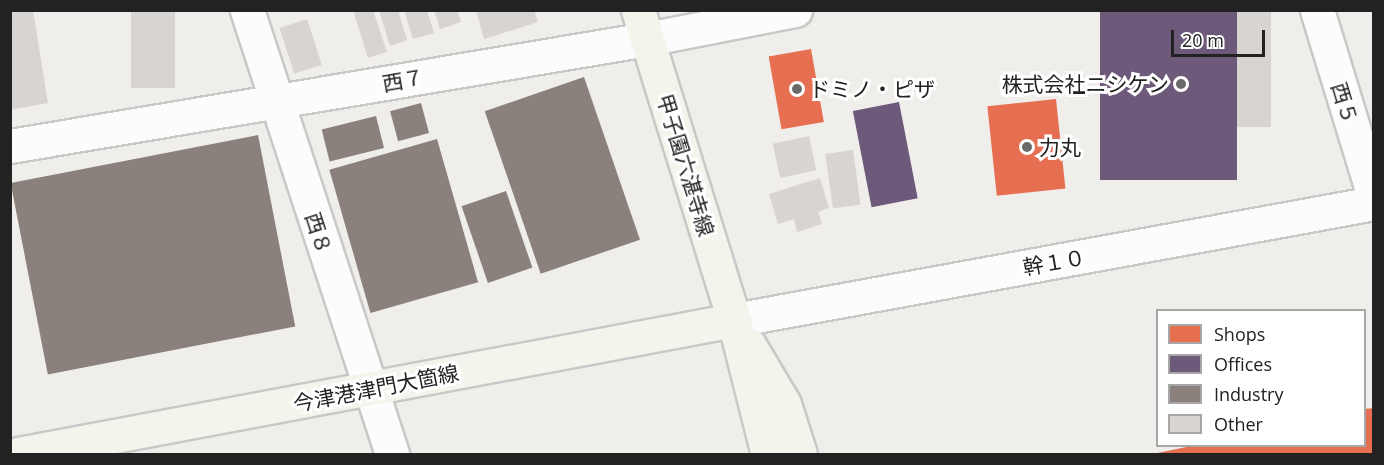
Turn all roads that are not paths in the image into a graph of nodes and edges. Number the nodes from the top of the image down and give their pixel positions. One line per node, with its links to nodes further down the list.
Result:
1 (247, 10): 5 (street, 西８)
2 (795, 10): 4 (street, 西７)
3 (1317, 10): 7 (street, 西５)
4 (643, 25): 5 (street, 西７); 9 (main road, 甲子園六湛寺線)
5 (277, 102): 6 (street, 西７); 10 (street, 西８)
6 (10, 146)
7 (1374, 196)
8 (1374, 203): 9 (street, 幹１０)
9 (734, 320): 10 (main road, 今津港津門大箇線); 13 (main road, 甲子園六湛寺線); 14 (main road, 甲子園六湛寺線)
10 (371, 390): 11 (main road, 今津港津門大箇線); 12 (street, 西８)
11 (18, 454)
12 (392, 454)
13 (768, 454)
14 (800, 454)

